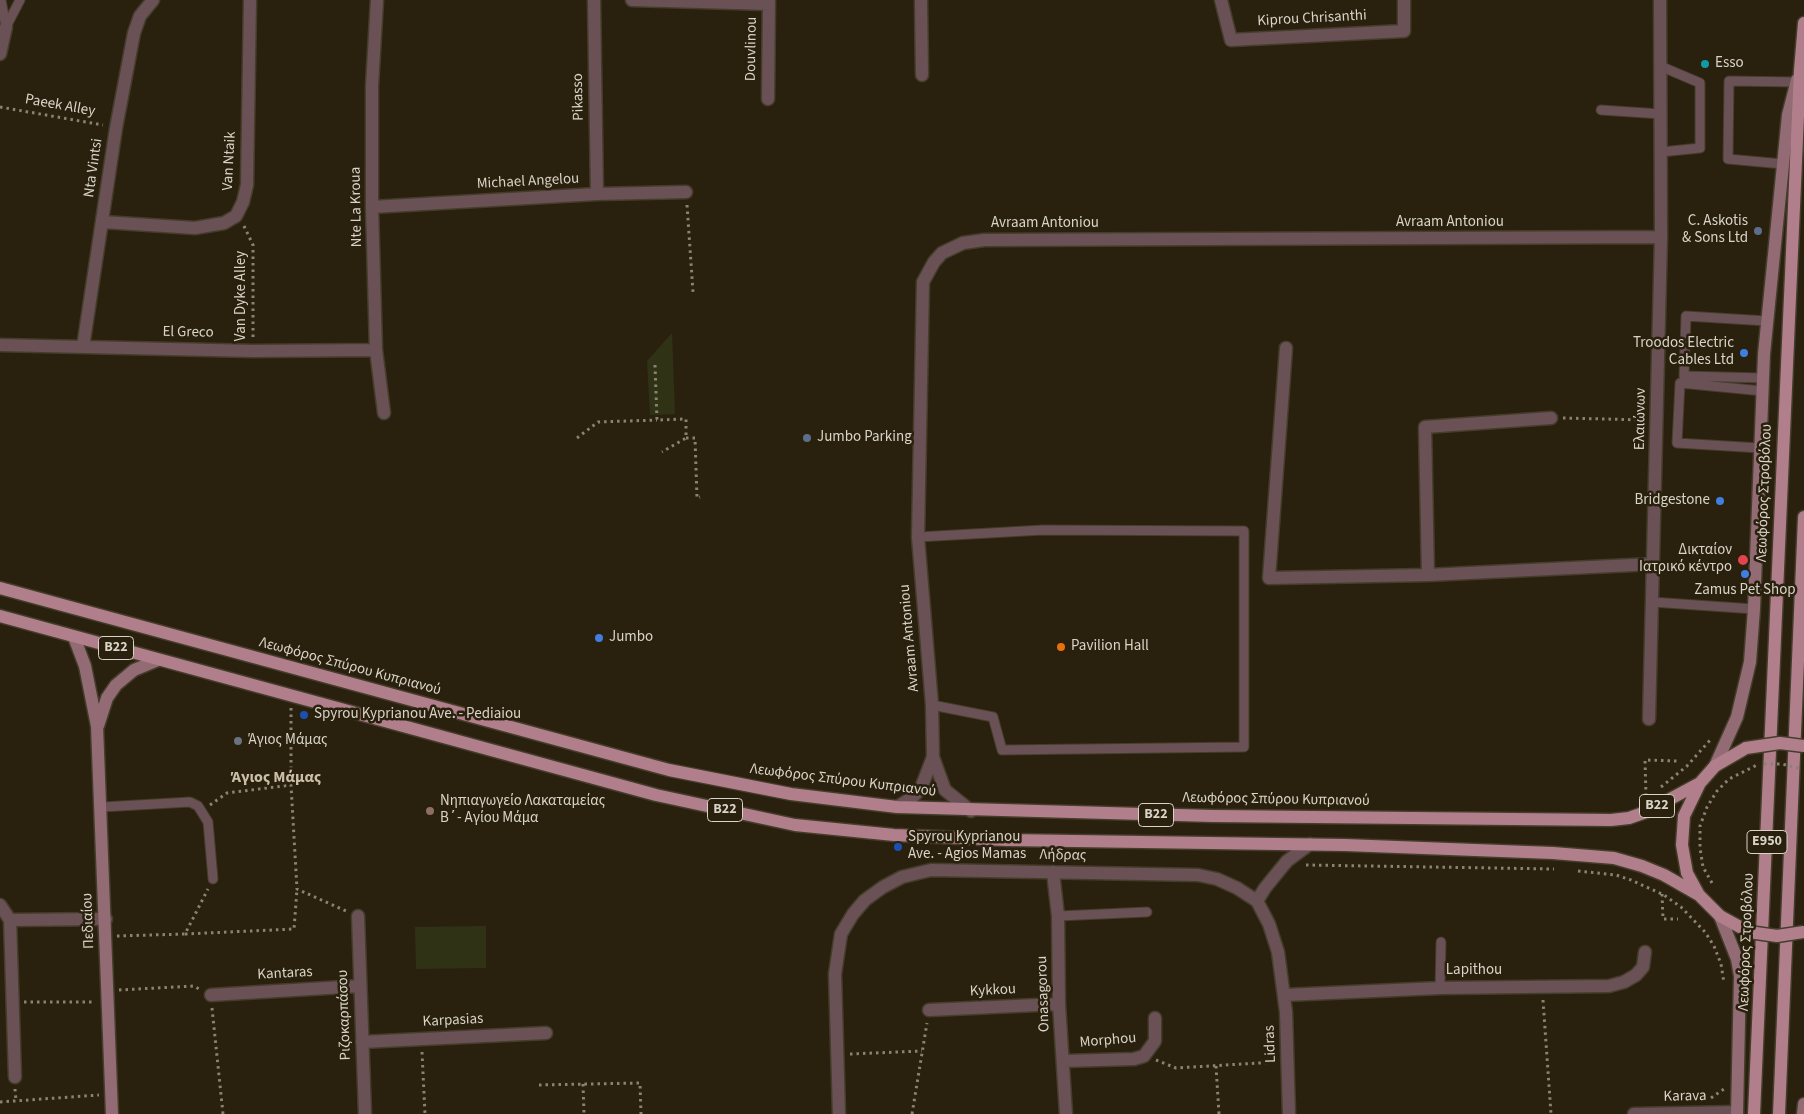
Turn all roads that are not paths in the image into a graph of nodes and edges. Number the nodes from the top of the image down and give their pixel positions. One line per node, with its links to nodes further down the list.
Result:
1 (1, 0): 15 (lane)
2 (20, 0): 15 (lane)
3 (153, 0): 28 (street, Nta Vintsi)
4 (250, 0): 28 (street, Van Ntaik)
5 (376, 0): 27 (street, Nte La Kroua)
6 (594, 0): 26 (street, Pikasso)
7 (632, 0): 12 (street)
8 (921, 0): 18 (street)
9 (1221, 0): 10 (street, Kiprou Chrisanthi)
10 (1404, 0)
11 (1660, 0): 17 (street, Ελαιώνων)
12 (690, 1): 13 (street)
13 (769, 2): 20 (street, Douvlinou)
14 (1804, 23): 19 (main road, Λεωφόρος Στροβόλου / E950)
15 (6, 27): 16 (street)
16 (0, 54)
17 (1660, 66): 22 (street, Ελαιώνων); 23 (lane)
18 (922, 75)
19 (1798, 76): 24 (main road, E950); 24 (lane); 95 (main road, Λεωφόρος Στροβόλου / E950)
20 (768, 98)
21 (1601, 110): 22 (lane)
22 (1661, 114): 23 (street, Ελαιώνων)
23 (1661, 152): 29 (street, Ελαιώνων)
24 (1782, 164): 30 (main road, E950)
25 (686, 192): 26 (street, Michael Angelou)
26 (597, 194): 27 (street, Michael Angelou)
27 (372, 207): 34 (street, Nte La Kroua)
28 (103, 222): 32 (street, Nta Vintsi)
29 (1661, 237): 41 (street, Avraam Antoniou); 42 (street, Ελαιώνων)
30 (1767, 321): 35 (main road, E950); 35 (lane)
31 (0, 345): 32 (street, El Greco)
32 (83, 347): 34 (street, El Greco)
33 (1286, 348): 43 (street)
34 (376, 350): 37 (street, Nte La Kroua)
35 (1763, 378): 36 (main road, E950)
36 (1763, 391): 39 (main road, E950); 39 (lane)
37 (384, 413)
38 (1551, 418): 43 (street)
39 (1760, 448): 46 (main road, E950)
40 (1804, 517): 96 (main road, E950)
41 (918, 537): 50 (street, Avraam Antoniou); 50 (lane)
42 (1653, 564): 43 (street); 45 (street, Ελαιώνων)
43 (1428, 575)
44 (0, 588): 58 (main road, Λεωφόρος Σπύρου Κυπριανού / B22)
45 (1652, 602): 46 (lane); 51 (street, Ελαιώνων)
46 (1754, 609): 55 (main road, E950)
47 (0, 616): 48 (main road, B22)
48 (74, 637): 49 (main road, B22); 52 (main road, Πεδιαίου)
49 (158, 660): 52 (main road); 60 (main road, B22)
50 (932, 705): 54 (street, Avraam Antoniou)
51 (1649, 720)
52 (97, 726): 57 (main road, Πεδιαίου)
53 (1804, 746): 55 (main road, bridge)
54 (933, 757): 58 (street); 59 (street)
55 (1715, 766): 56 (main road)
56 (1700, 783): 59 (main road, Λεωφόρος Σπύρου Κυπριανού / B22); 63 (main road)
57 (102, 807): 62 (lane); 70 (main road, Πεδιαίου)
58 (897, 807): 59 (main road, Λεωφόρος Σπύρου Κυπριανού / B22)
59 (971, 810)
60 (1310, 844): 63 (main road, B22); 64 (street)
61 (1053, 872): 64 (street, Λήδρας); 68 (street, Onasagorou); 91 (street, Λήδρας)
62 (213, 880)
63 (1699, 895): 69 (main road)
64 (1257, 902): 75 (street, Λήδρας)
65 (0, 905): 71 (street)
66 (1147, 912): 68 (lane)
67 (358, 916): 76 (street, Ριζοκαρπάσου)
68 (1058, 916): 80 (street, Onasagorou)
69 (1720, 916): 72 (main road, bridge); 88 (main road)
70 (106, 919): 71 (street); 89 (main road, Πεδιαίου)
71 (10, 920): 86 (street)
72 (1804, 932)
73 (1441, 942): 77 (lane)
74 (1646, 952): 77 (street, Lapithou)
75 (1282, 973): 79 (street, Lidras)
76 (360, 986): 78 (street, Kantaras); 84 (street, Ριζοκαρπάσου)
77 (1440, 988): 79 (street, Lapithou)
78 (211, 995)
79 (1285, 995): 93 (street, Lidras)
80 (1059, 1004): 81 (street, Kykkou); 85 (street, Onasagorou)
81 (929, 1010)
82 (1155, 1018): 85 (street, Morphou)
83 (546, 1033): 84 (street, Karpasias)
84 (362, 1042): 90 (street, Ριζοκαρπάσου)
85 (1064, 1061): 92 (street, Onasagorou)
86 (15, 1077)
87 (1804, 1104): 97 (main road)
88 (1737, 1113): 94 (street, Karava)
89 (112, 1114)
90 (365, 1114)
91 (839, 1114)
92 (1066, 1114)
93 (1289, 1114)
94 (1634, 1114)
95 (1754, 1114)
96 (1779, 1114)
97 (1803, 1114)

